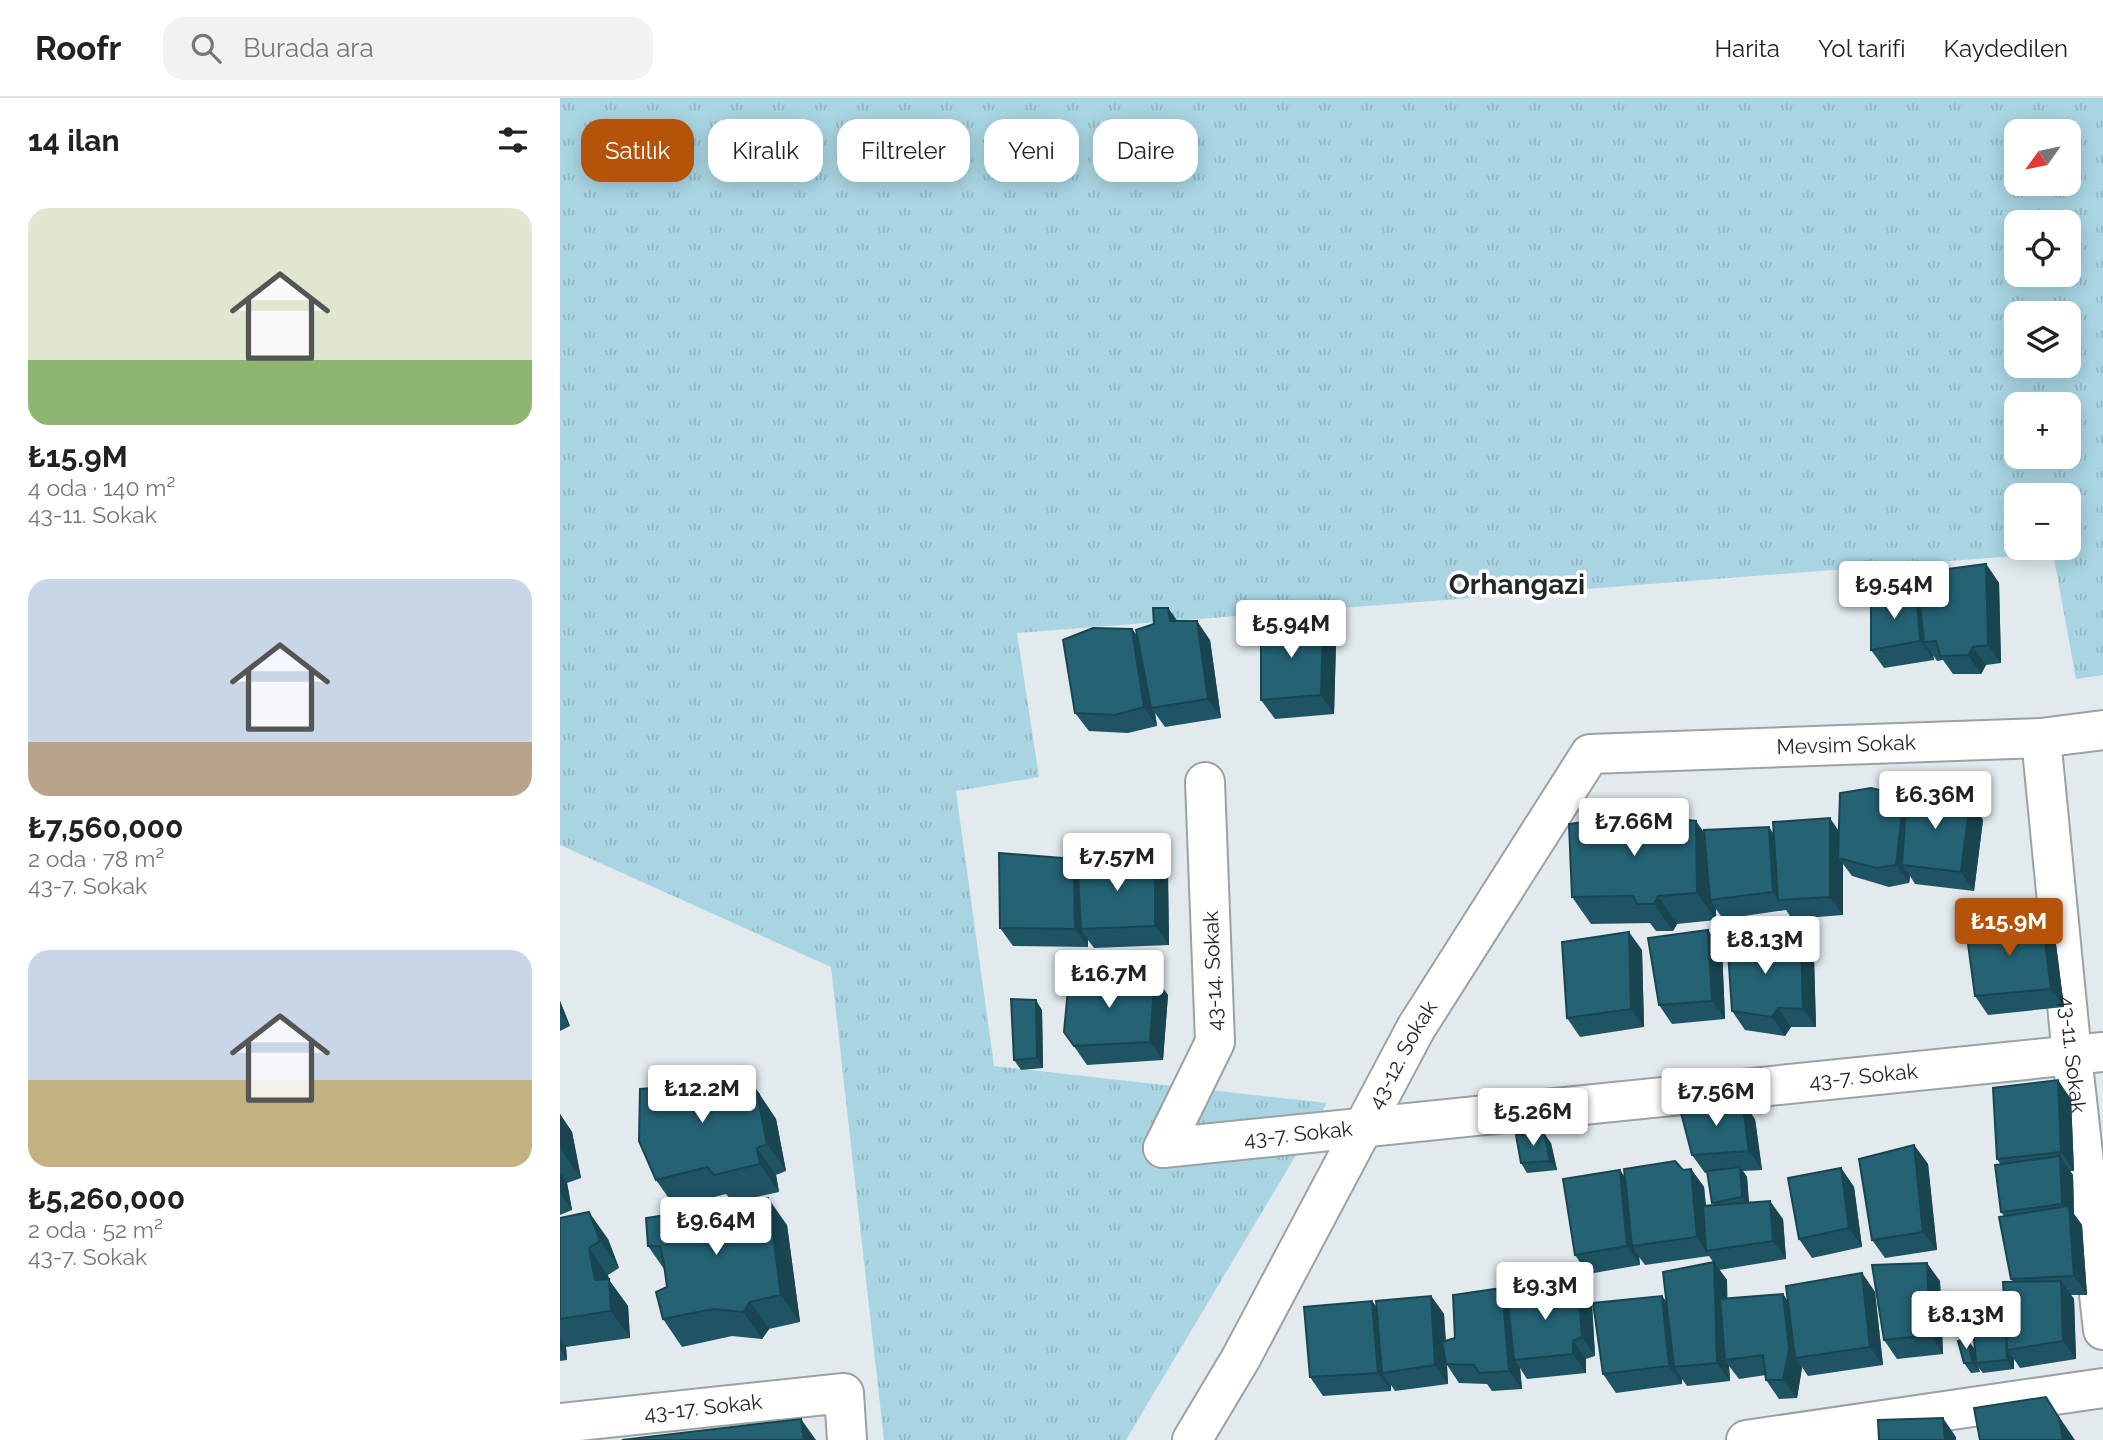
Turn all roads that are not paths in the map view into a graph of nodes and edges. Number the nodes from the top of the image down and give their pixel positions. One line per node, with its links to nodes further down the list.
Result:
1 (2103, 730): 2 (street, Mevsim Sokak)
2 (2041, 738): 3 (street, Mevsim Sokak); 5 (street, 43-11. Sokak)
3 (1590, 754): 6 (street, 43-12. Sokak)
4 (1205, 782): 7 (street, 43-14. Sokak)
5 (2088, 1054): 6 (street, 43-7. Sokak); 8 (street, 43-11. Sokak)
6 (1363, 1127): 7 (street, 43-7. Sokak); 12 (street, 43-12. Sokak)
7 (1163, 1148)
8 (2103, 1330)
9 (2103, 1388): 13 (street)
10 (560, 1423): 11 (street, 43-17. Sokak)
11 (847, 1440)
12 (1192, 1440)
13 (1746, 1440)

